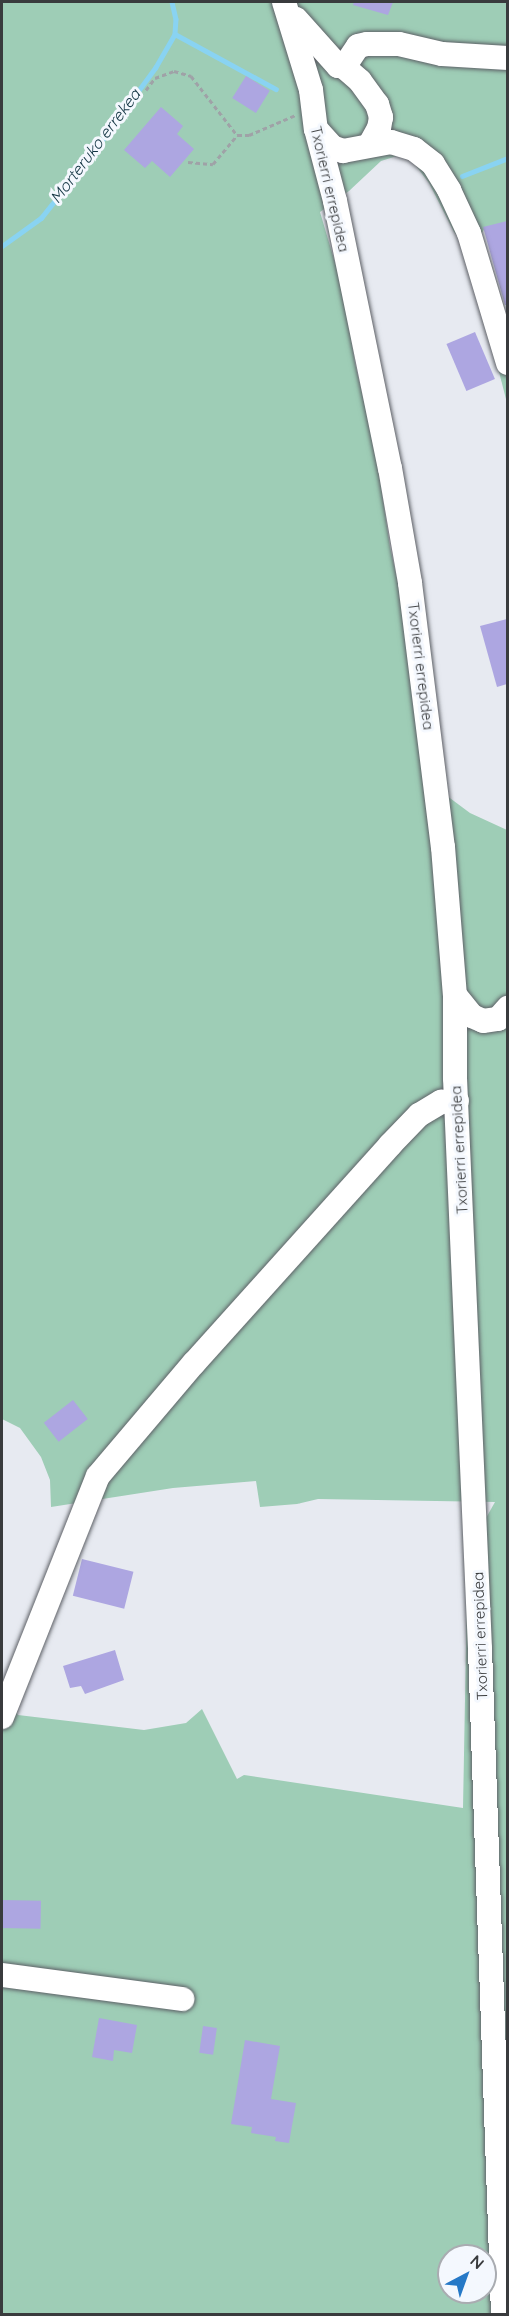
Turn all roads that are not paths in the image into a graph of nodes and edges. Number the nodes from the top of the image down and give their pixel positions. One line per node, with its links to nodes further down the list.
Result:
1 (284, 3): 2 (street); 6 (street, Txorierri errepidea)
2 (318, 45): 3 (street); 5 (street)
3 (358, 46): 4 (street); 5 (street)
4 (507, 58)
5 (341, 67): 6 (street); 7 (street)
6 (313, 109): 7 (street); 8 (street, Txorierri errepidea)
7 (363, 147): 8 (street); 9 (street)
8 (335, 201): 10 (street, Txorierri errepidea)
9 (507, 363)
10 (455, 995): 11 (street); 12 (street, Txorierri errepidea)
11 (507, 1008)
12 (457, 1101): 13 (street); 16 (street, Txorierri errepidea)
13 (2, 1717)
14 (2, 1975): 15 (street)
15 (182, 1999)
16 (503, 2314)

